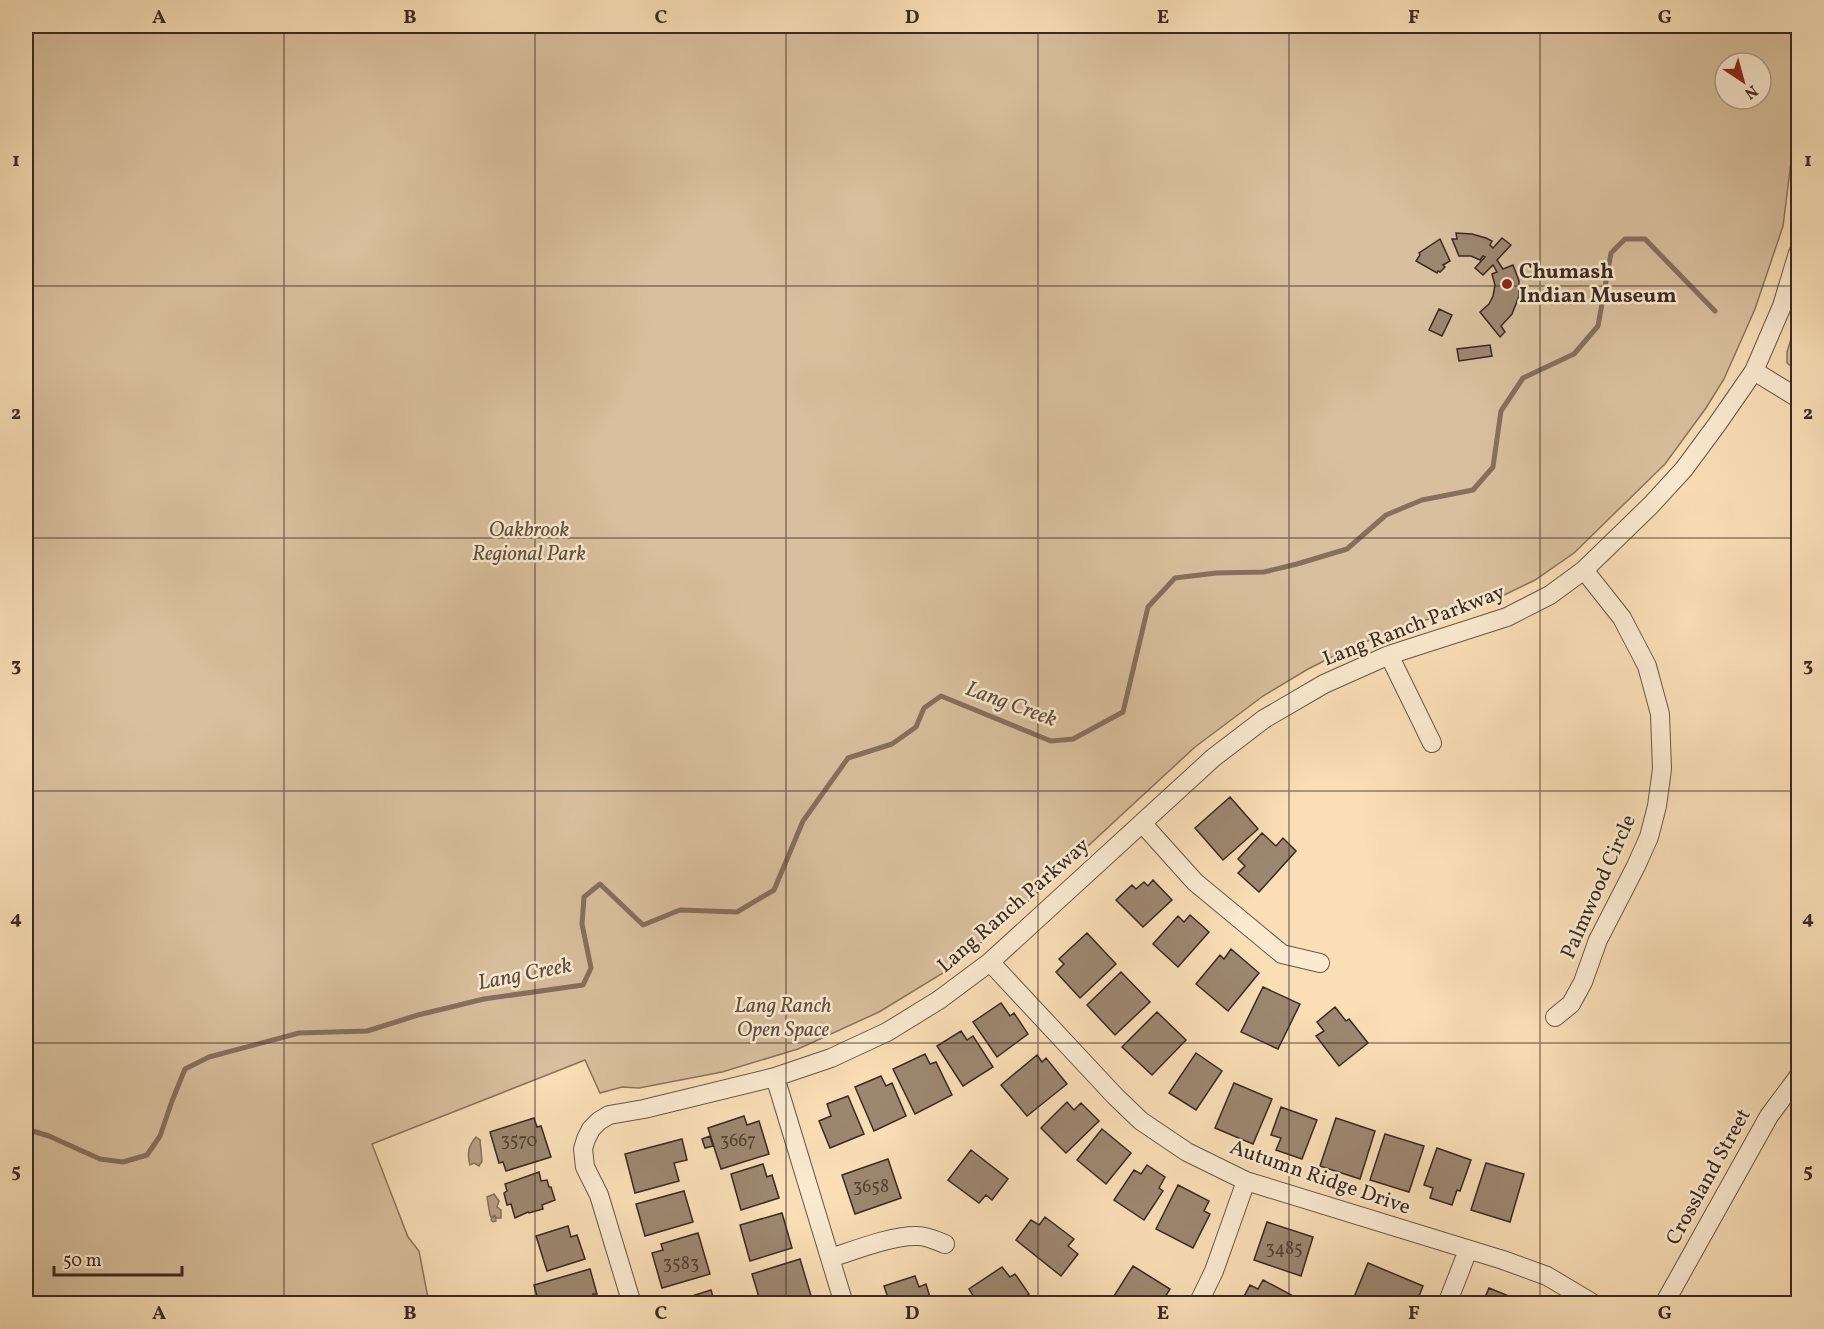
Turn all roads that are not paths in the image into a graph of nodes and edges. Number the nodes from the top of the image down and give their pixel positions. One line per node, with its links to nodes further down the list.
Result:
1 (1798, 253): 2 (street, Lang Ranch Parkway)
2 (1754, 371): 3 (street); 4 (street, Lang Ranch Parkway)
3 (1798, 398)
4 (1584, 570): 5 (street, Lang Ranch Parkway); 10 (street, Palmwood Circle)
5 (1389, 655): 6 (street); 7 (street, Lang Ranch Parkway)
6 (1432, 743)
7 (1142, 823): 8 (street, Lang Ranch Parkway); 9 (street)
8 (990, 962): 11 (street, Lang Ranch Parkway); 13 (street, Autumn Ridge Drive)
9 (1320, 963)
10 (1555, 1017)
11 (775, 1077): 16 (street); 17 (street, Lang Ranch Parkway)
12 (1798, 1077): 22 (street, Crossland Street)
13 (1246, 1181): 15 (street, Autumn Ridge Drive); 19 (street)
14 (945, 1244): 16 (street)
15 (1468, 1250): 20 (street); 21 (street, Autumn Ridge Drive)
16 (831, 1258): 18 (street)
17 (632, 1304)
18 (844, 1304)
19 (1197, 1304)
20 (1447, 1304)
21 (1594, 1304)
22 (1664, 1304)

